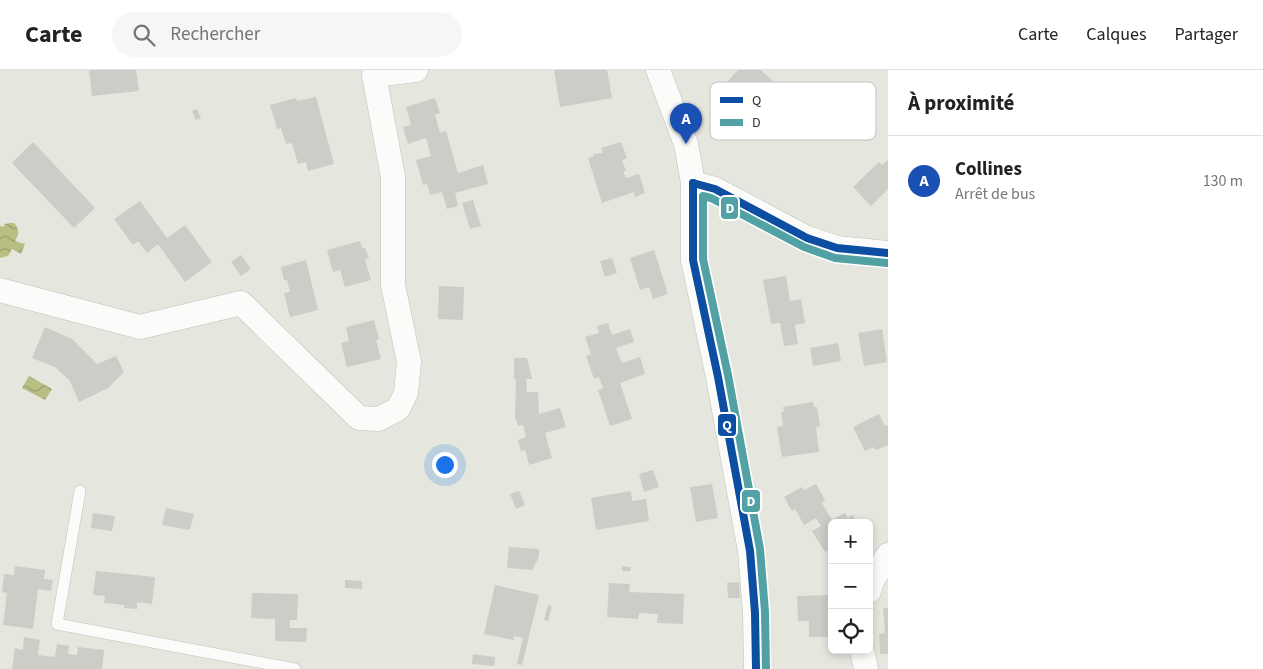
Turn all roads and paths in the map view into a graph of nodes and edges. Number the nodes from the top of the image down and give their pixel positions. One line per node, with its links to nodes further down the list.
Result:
1 (416, 70): 5 (street)
2 (658, 70): 3 (street)
3 (693, 182): 4 (street); 11 (street)
4 (888, 253)
5 (0, 290)
6 (80, 491): 10 (lane)
7 (888, 555): 8 (street)
8 (873, 579)
9 (863, 654): 12 (street)
10 (296, 669)
11 (756, 669)
12 (866, 669)

